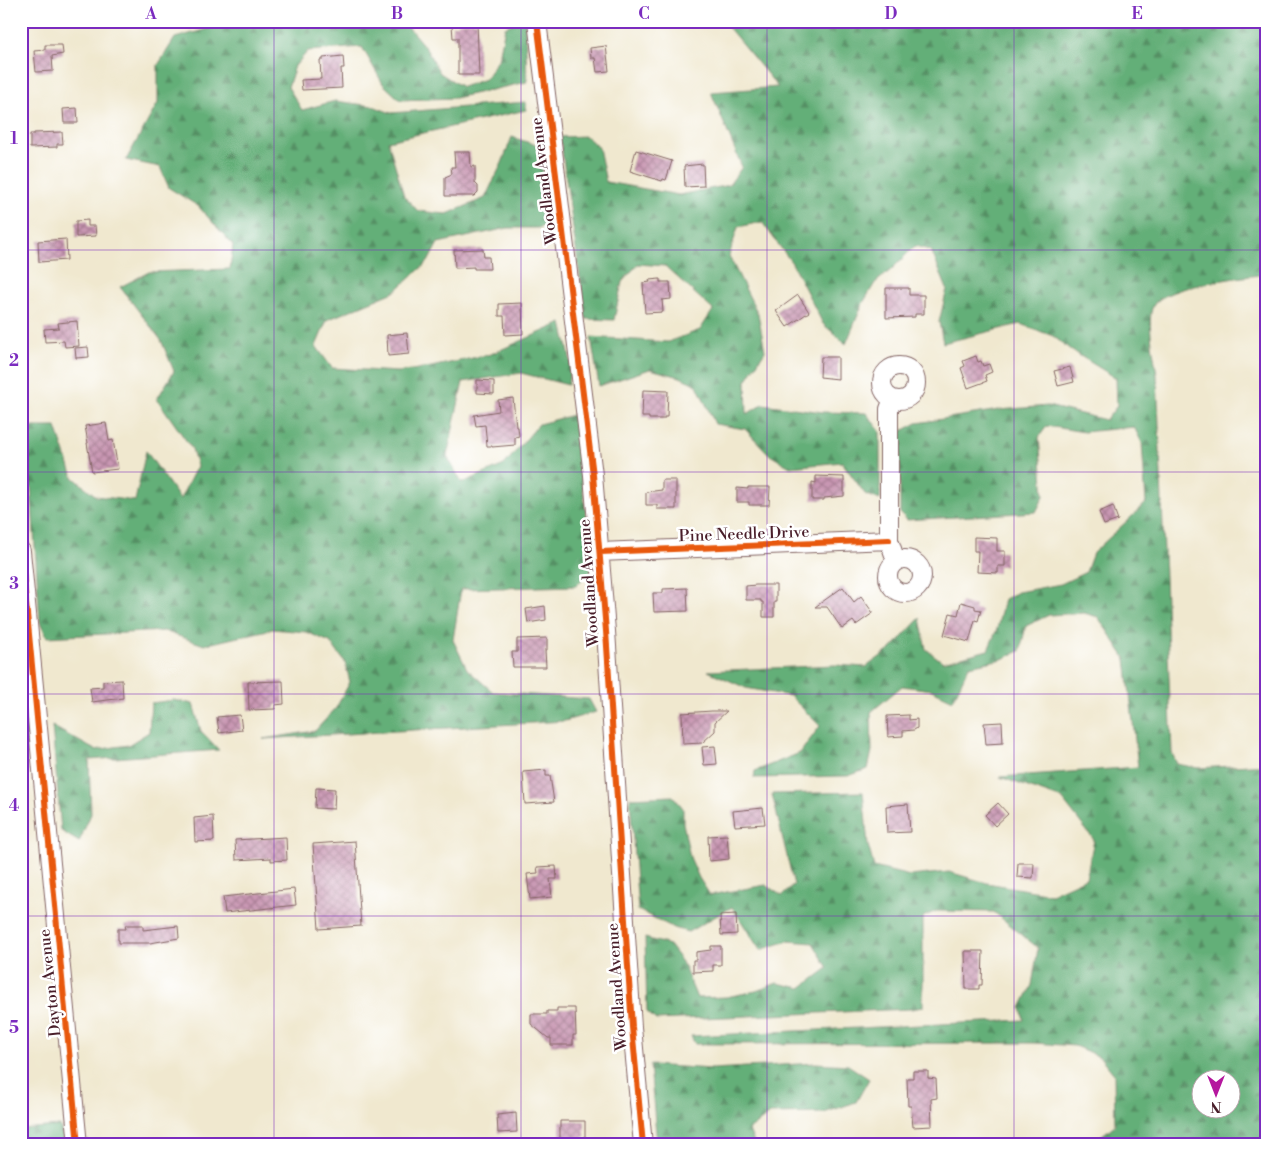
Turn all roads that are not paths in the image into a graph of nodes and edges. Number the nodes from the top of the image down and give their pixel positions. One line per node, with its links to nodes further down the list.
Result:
1 (537, 21): 5 (street, Woodland Avenue)
2 (893, 399): 3 (street)
3 (889, 540): 5 (street, Pine Needle Drive); 6 (street)
4 (21, 550): 7 (street, Dayton Avenue)
5 (600, 552): 8 (street, Woodland Avenue)
6 (896, 561)
7 (78, 1145)
8 (643, 1145)

